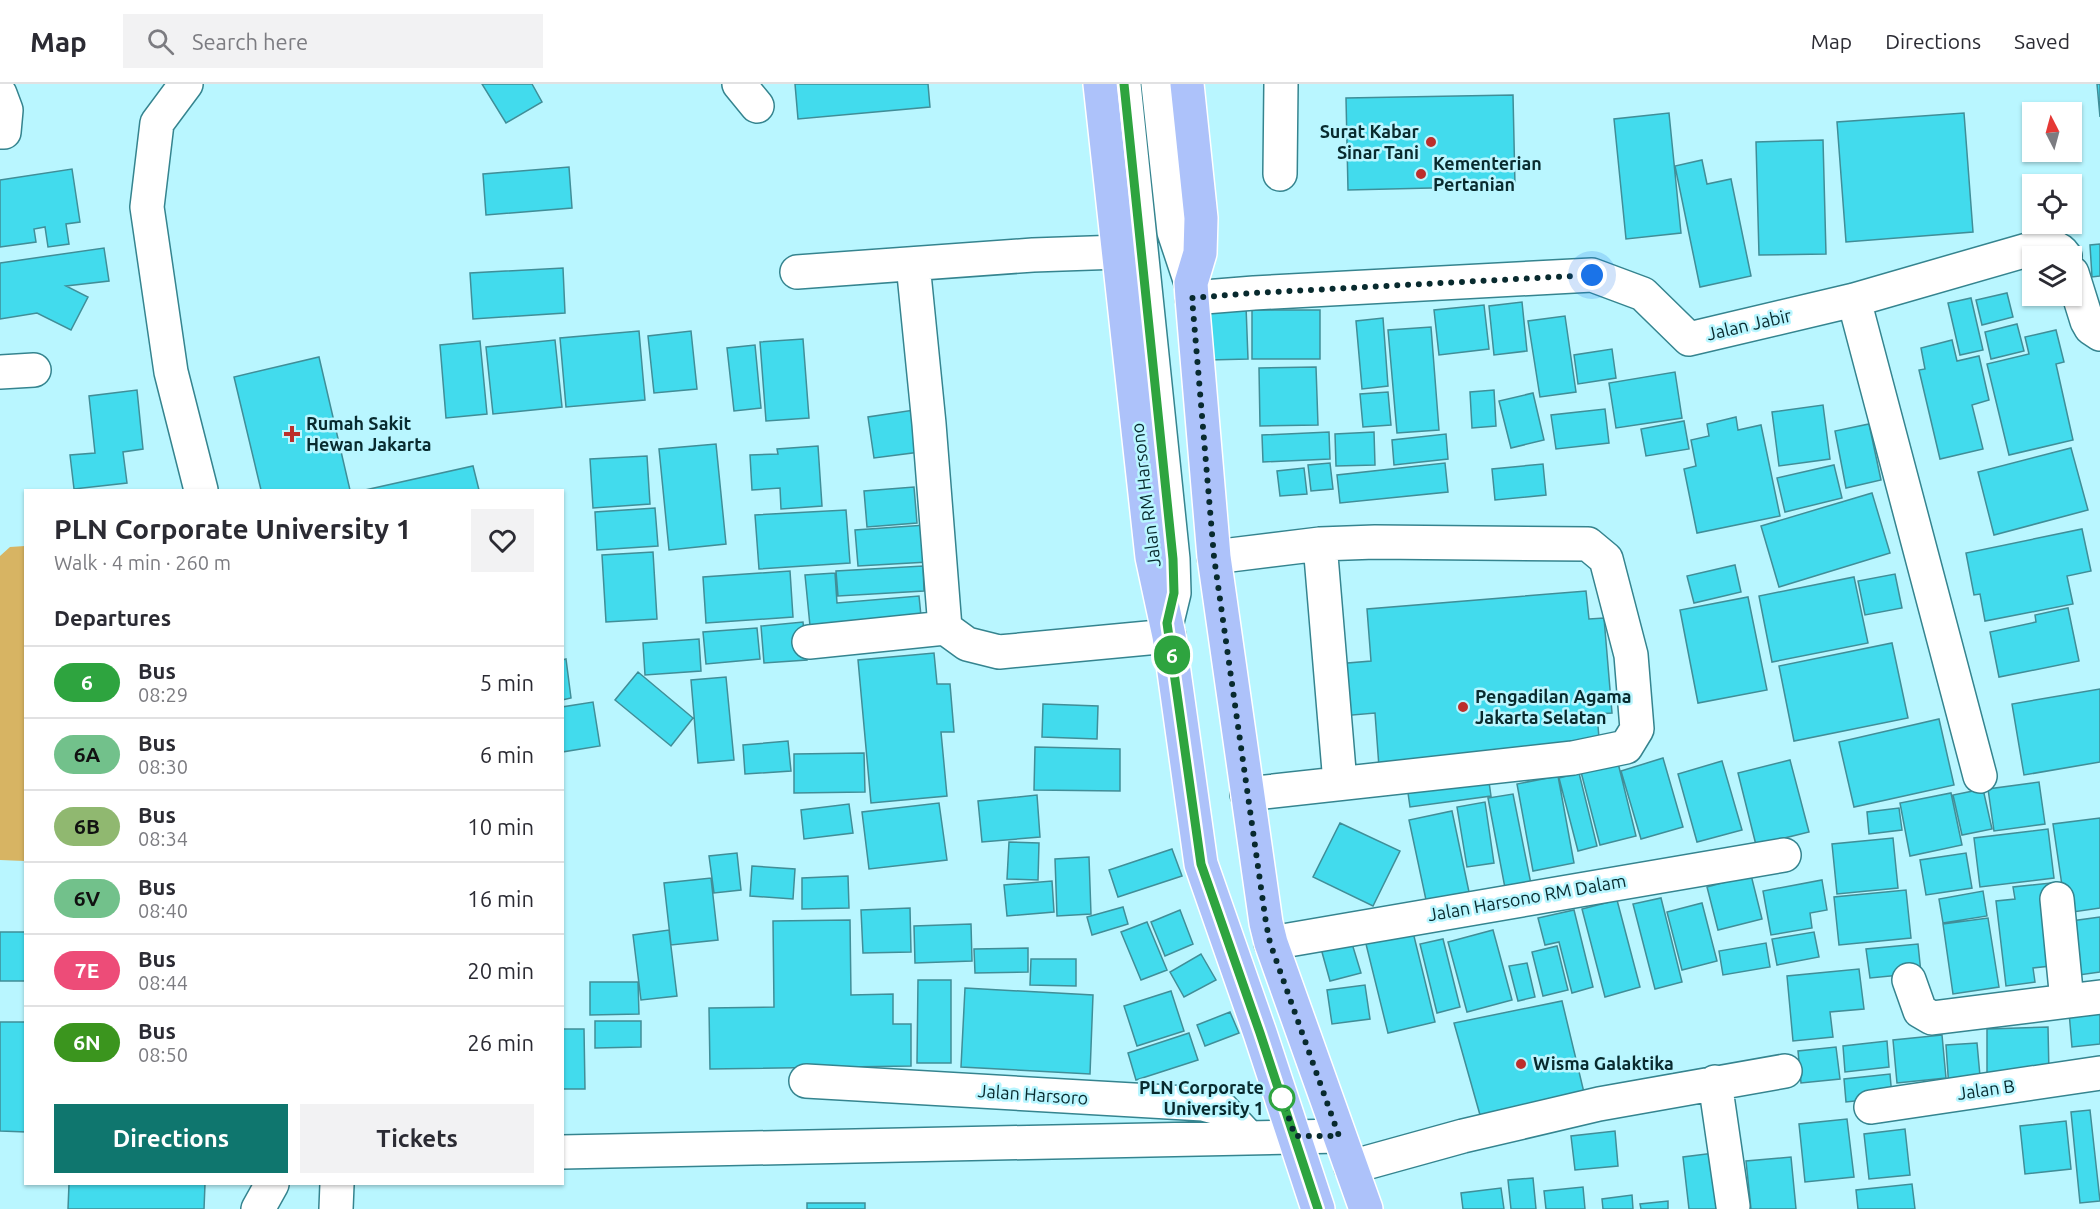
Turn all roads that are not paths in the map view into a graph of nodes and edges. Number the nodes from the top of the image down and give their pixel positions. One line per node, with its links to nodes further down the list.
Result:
1 (186, 84): 20 (street)
2 (1100, 84): 11 (main road, Jalan RM Harsono)
3 (1124, 84): 24 (street)
4 (1158, 84): 14 (street)
5 (1187, 84): 14 (main road)
6 (1281, 84): 9 (street)
7 (0, 94): 8 (street)
8 (0, 132)
9 (1280, 174)
10 (2022, 251): 15 (street, Jalan Jabir)
11 (1120, 252): 12 (street); 24 (main road, Jalan RM Harsono)
12 (913, 264): 13 (street); 23 (street)
13 (797, 272)
14 (1192, 291): 15 (street, Jalan Jabir); 22 (main road)
15 (1854, 300): 26 (street)
16 (2082, 305): 17 (street)
17 (2100, 334)
18 (34, 370): 19 (street)
19 (0, 372)
20 (201, 489)
21 (1320, 544): 22 (street); 27 (street); 27 (street)
22 (1214, 557): 28 (main road)
23 (945, 628): 24 (street); 25 (street)
24 (1168, 630): 40 (main road, Jalan RM Harsono)
25 (809, 642)
26 (1980, 776)
27 (1340, 783): 28 (street)
28 (1247, 794): 31 (main road)
29 (1784, 855): 31 (street, Jalan Harsono RM Dalam)
30 (2057, 899): 34 (street)
31 (1270, 943): 41 (main road)
32 (1909, 980): 34 (street)
33 (2100, 997): 34 (street)
34 (2067, 1001)
35 (1785, 1071): 38 (street)
36 (2100, 1073): 39 (street, Jalan B)
37 (806, 1081): 42 (street, Jalan Harsoro)
38 (1714, 1082): 44 (street); 47 (street)
39 (1871, 1107)
40 (1295, 1136): 41 (street); 42 (street); 50 (main road, Jalan RM Harsono)
41 (1339, 1136): 44 (main road)
42 (1248, 1137): 43 (street)
43 (564, 1152)
44 (1351, 1167): 51 (main road)
45 (271, 1185): 48 (street)
46 (337, 1185): 49 (street)
47 (1733, 1206)
48 (258, 1209)
49 (336, 1209)
50 (1318, 1209)
51 (1366, 1209)

